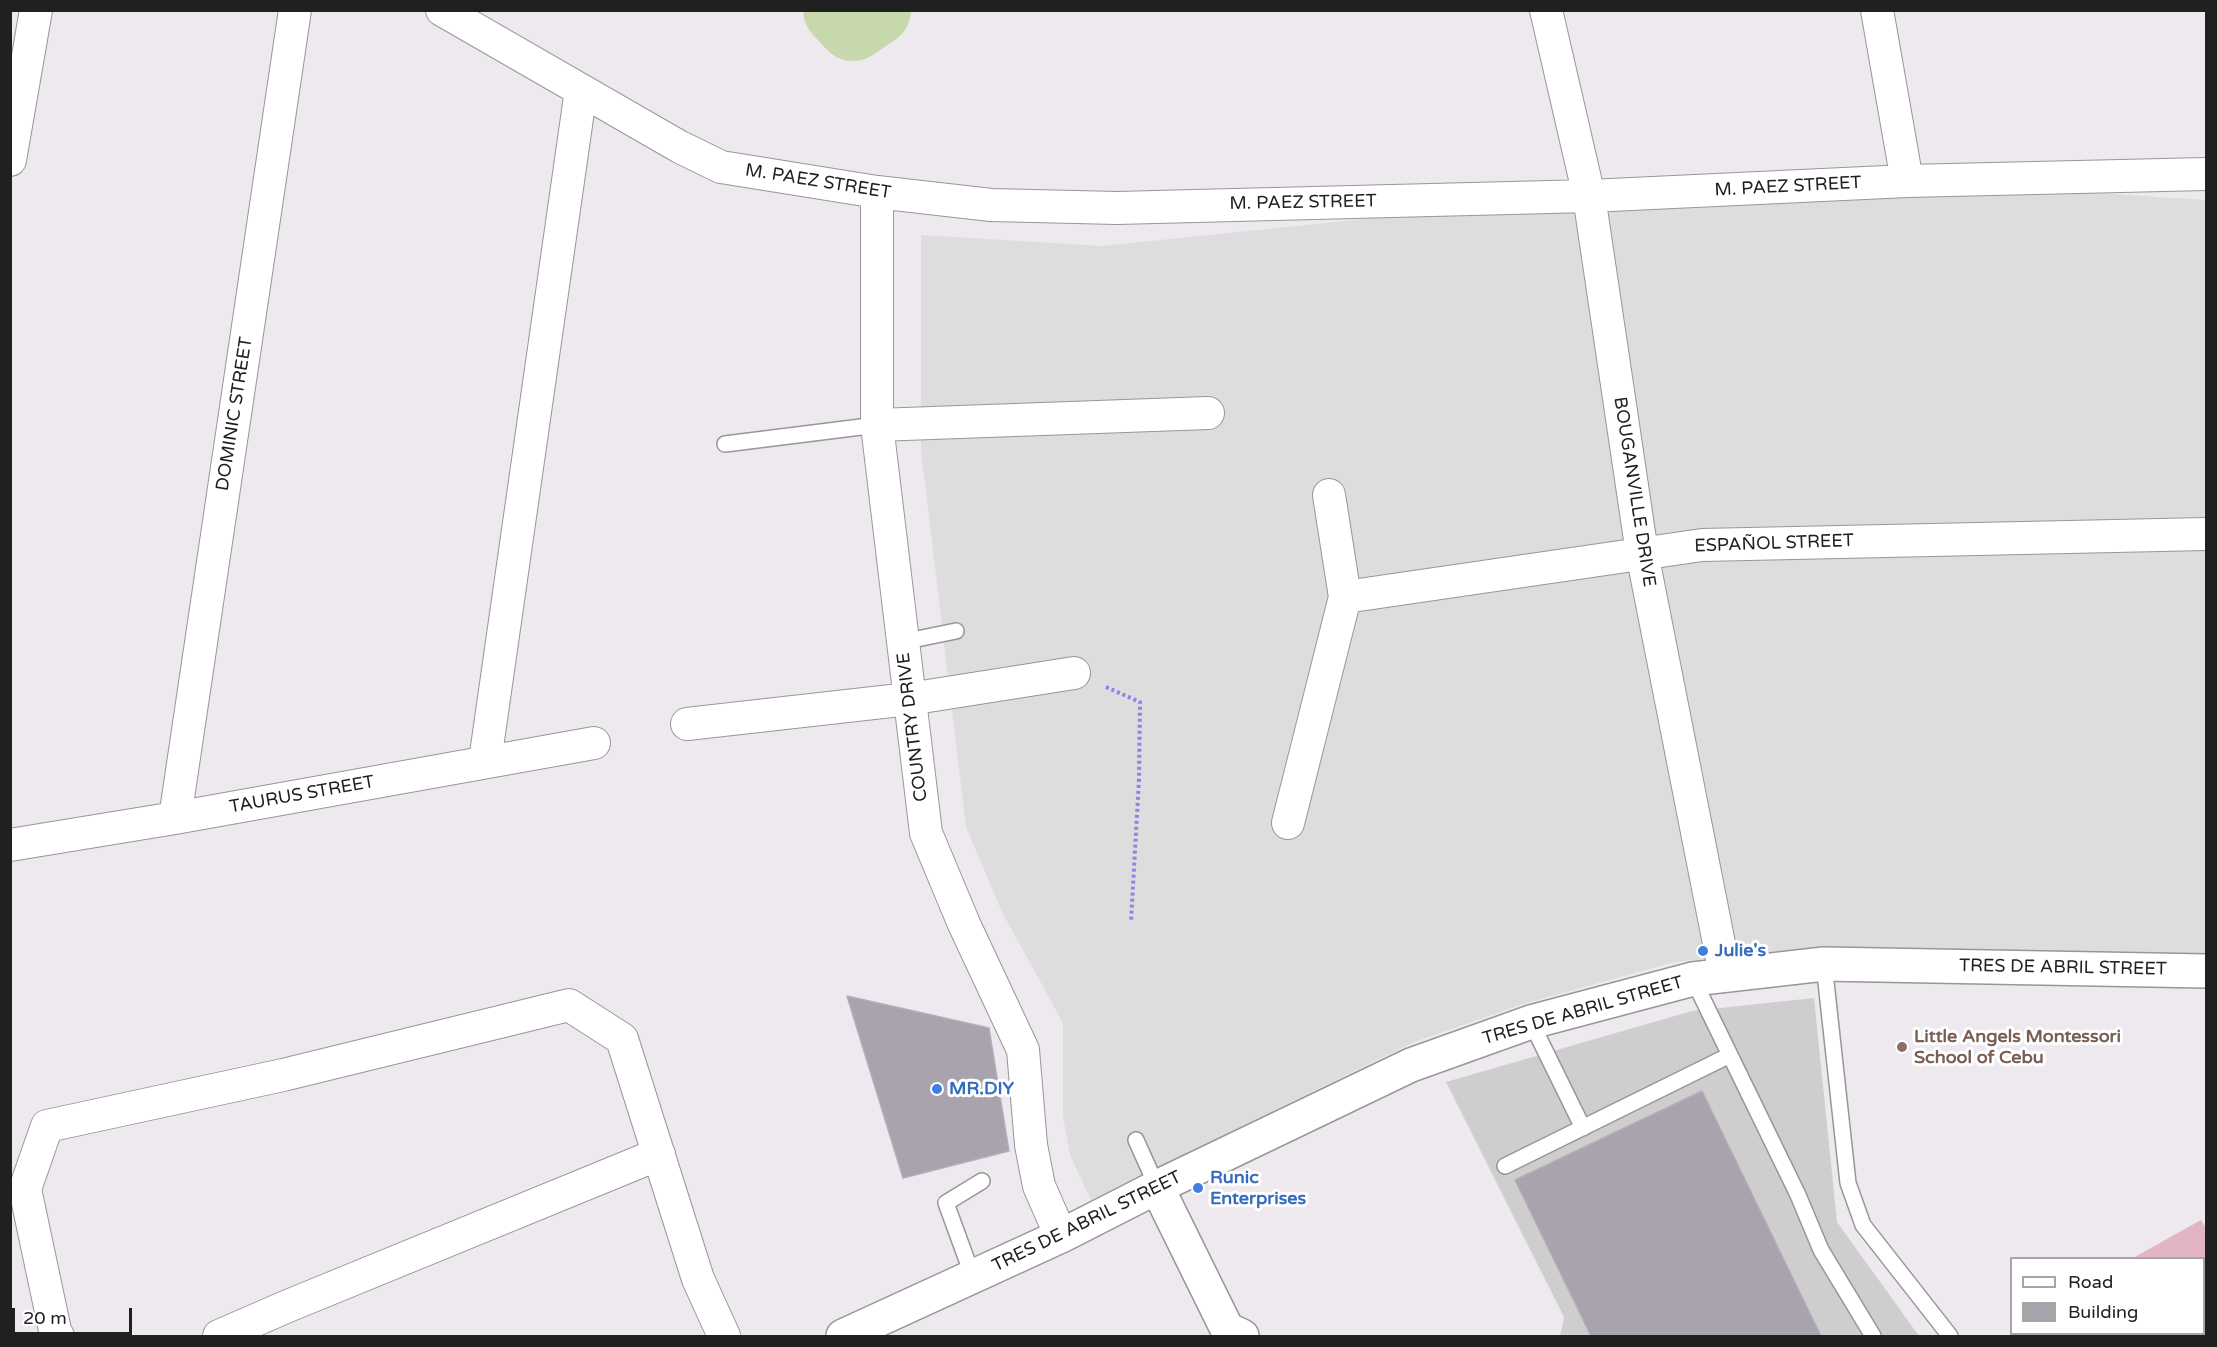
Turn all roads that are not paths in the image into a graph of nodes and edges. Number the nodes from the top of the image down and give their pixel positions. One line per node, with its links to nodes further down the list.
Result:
1 (36, 10): 7 (street)
2 (295, 10): 26 (street, DOMINIC STREET)
3 (442, 10): 6 (street, M. PAEZ STREET)
4 (1546, 10): 11 (street, BOUGANVILLE DRIVE)
5 (1876, 10): 9 (street)
6 (582, 90): 10 (street, M. PAEZ STREET); 25 (street)
7 (10, 160)
8 (2206, 174): 9 (street, M. PAEZ STREET)
9 (1907, 181): 11 (street, M. PAEZ STREET)
10 (877, 192): 11 (street, M. PAEZ STREET); 13 (street, COUNTRY DRIVE)
11 (1589, 196): 17 (street, BOUGANVILLE DRIVE)
12 (1208, 413): 13 (street)
13 (877, 425): 14 (lane); 20 (street, COUNTRY DRIVE)
14 (725, 444)
15 (1329, 495): 18 (street)
16 (2206, 534): 17 (street, ESPAÑOL STREET)
17 (1642, 553): 18 (street, ESPAÑOL STREET); 31 (street, BOUGANVILLE DRIVE)
18 (1345, 597): 27 (street)
19 (956, 631): 20 (lane)
20 (902, 642): 22 (street, COUNTRY DRIVE)
21 (1074, 674): 22 (street)
22 (909, 699): 23 (street); 41 (street, COUNTRY DRIVE)
23 (687, 724)
24 (594, 743): 25 (street, TAURUS STREET)
25 (485, 761): 26 (street, TAURUS STREET)
26 (175, 818): 28 (street, TAURUS STREET)
27 (1288, 823)
28 (10, 845)
29 (1824, 964): 30 (street, TRES DE ABRIL STREET); 31 (street, TRES DE ABRIL STREET); 49 (lane)
30 (2206, 971)
31 (1725, 974): 32 (street, TRES DE ABRIL STREET)
32 (1693, 979): 33 (street, TRES DE ABRIL STREET); 34 (lane)
33 (1532, 1022): 35 (lane); 40 (street, TRES DE ABRIL STREET)
34 (1730, 1055): 35 (lane); 48 (lane)
35 (1583, 1128): 38 (lane)
36 (1136, 1140): 40 (lane)
37 (659, 1154): 44 (street); 45 (street); 46 (street)
38 (1504, 1166)
39 (982, 1181): 42 (lane)
40 (1157, 1187): 41 (street, TRES DE ABRIL STREET); 43 (street)
41 (1061, 1236): 42 (street, TRES DE ABRIL STREET)
42 (973, 1277): 47 (street, TRES DE ABRIL STREET)
43 (1231, 1334)
44 (58, 1336)
45 (219, 1336)
46 (724, 1336)
47 (843, 1336)
48 (1874, 1336)
49 (1950, 1336)

